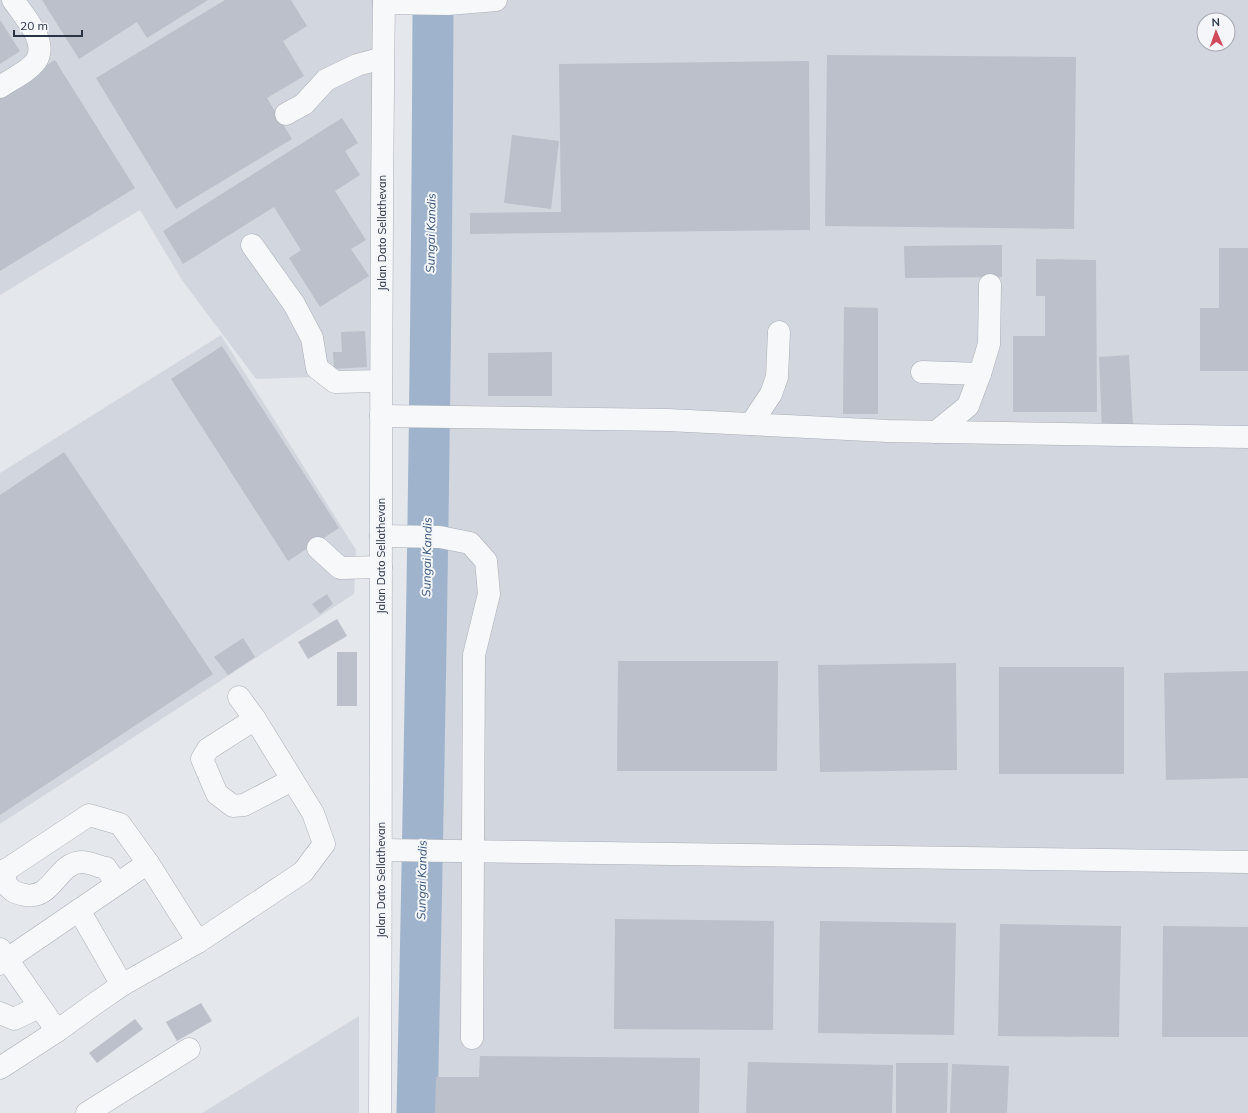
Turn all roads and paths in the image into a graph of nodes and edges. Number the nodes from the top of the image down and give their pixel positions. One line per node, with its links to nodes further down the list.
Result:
1 (13, 0): 5 (street)
2 (496, 0): 3 (street)
3 (384, 1): 4 (street, Jalan Dato Sellathevan)
4 (383, 58): 6 (street); 12 (street, Jalan Dato Sellathevan)
5 (0, 87)
6 (286, 114)
7 (252, 245): 12 (street)
8 (990, 285): 11 (street)
9 (779, 332): 14 (street)
10 (922, 372): 11 (street)
11 (980, 374): 15 (street)
12 (381, 381): 13 (street, Jalan Dato Sellathevan)
13 (382, 416): 14 (street); 17 (street, Jalan Dato Sellathevan)
14 (752, 424): 15 (street)
15 (936, 432): 16 (street)
16 (1248, 437)
17 (381, 536): 19 (street, Jalan Dato Sellathevan); 24 (street)
18 (318, 548): 19 (street)
19 (381, 567): 23 (street, Jalan Dato Sellathevan)
20 (239, 697): 21 (street)
21 (255, 719): 22 (street); 22 (street)
22 (292, 780): 30 (street)
23 (382, 850): 24 (street); 40 (street, Jalan Dato Sellathevan)
24 (473, 852): 25 (street); 36 (street)
25 (1248, 862)
26 (148, 863): 27 (street); 28 (street); 30 (street)
27 (3, 872): 28 (street)
28 (117, 884): 29 (street)
29 (80, 910): 31 (street); 32 (street)
30 (198, 942): 32 (street)
31 (2, 958): 33 (street)
32 (122, 985): 35 (street)
33 (39, 1007): 34 (street); 35 (street)
34 (0, 1013)
35 (57, 1031): 38 (street)
36 (472, 1038)
37 (190, 1049): 39 (street)
38 (0, 1068)
39 (88, 1113)
40 (380, 1113)

